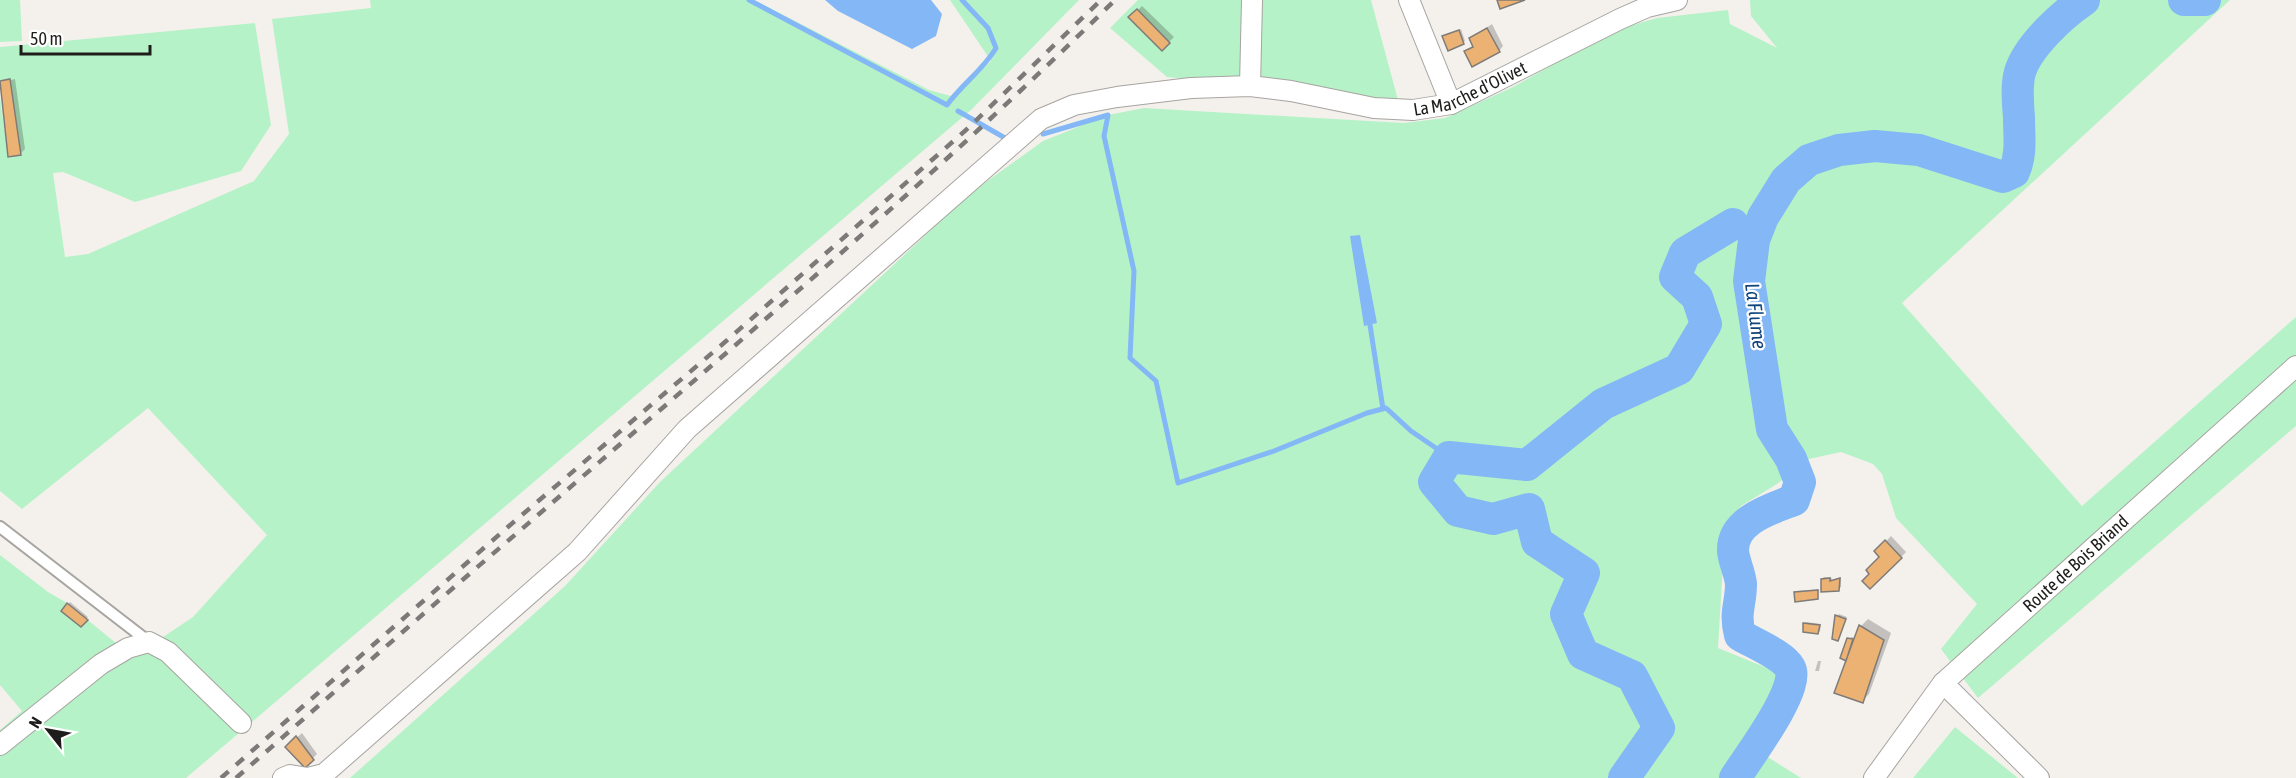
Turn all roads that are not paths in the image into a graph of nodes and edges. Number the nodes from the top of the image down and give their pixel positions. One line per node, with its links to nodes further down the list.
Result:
1 (1252, 0): 4 (street)
2 (1408, 0): 5 (street)
3 (1677, 0): 5 (street, La Marche d'Olivet)
4 (1250, 86): 5 (street, La Marche d'Olivet); 13 (street, La Marche d'Olivet)
5 (1451, 104)
6 (2296, 366): 9 (street, Route de Bois Briand)
7 (0, 527): 8 (lane)
8 (149, 642): 10 (street); 11 (street)
9 (1943, 683): 14 (street, Route de Bois Briand); 15 (street)
10 (242, 723)
11 (0, 746)
12 (283, 778): 13 (street)
13 (308, 778)
14 (1874, 778)
15 (2039, 778)

